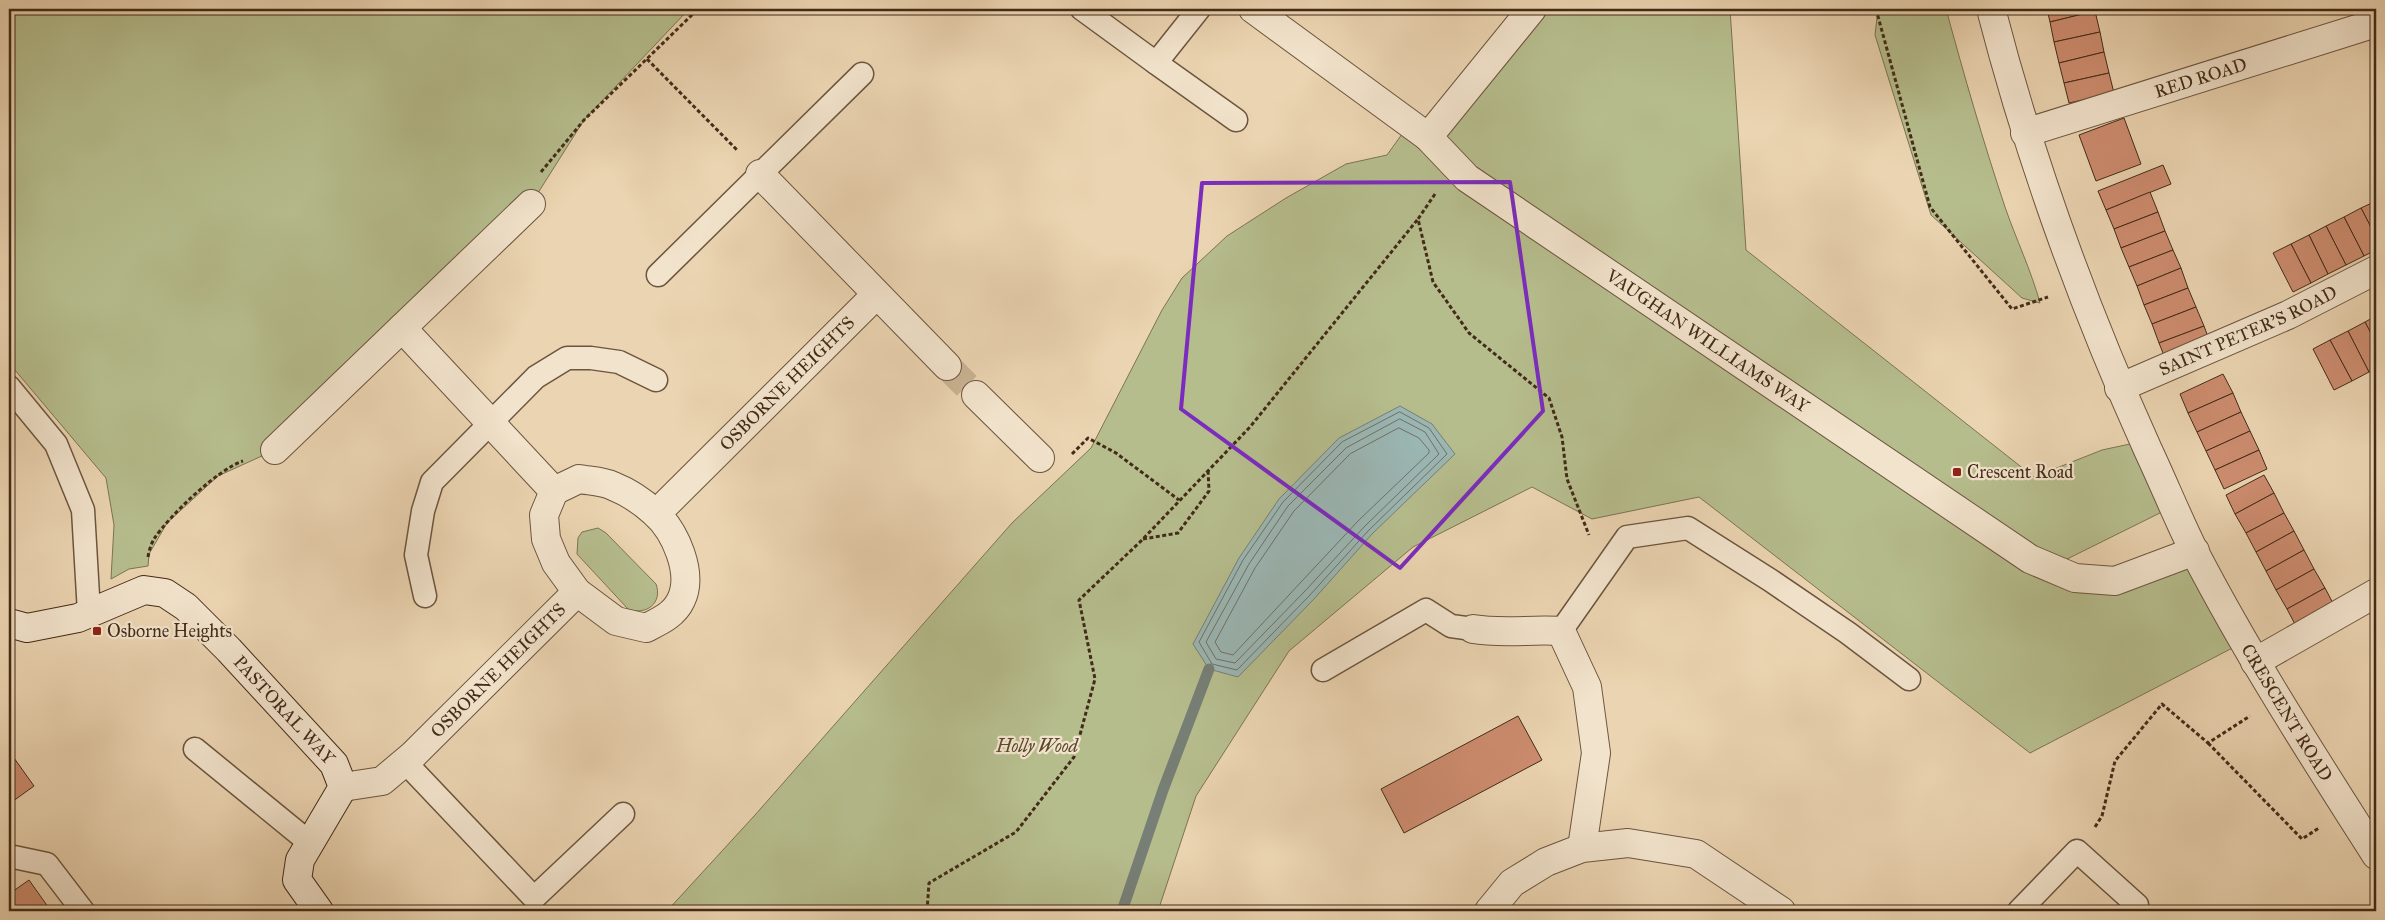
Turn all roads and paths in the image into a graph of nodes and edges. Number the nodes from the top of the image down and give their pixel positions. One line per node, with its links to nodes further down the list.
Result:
1 (698, 9): 9 (path)
2 (1082, 9): 10 (lane)
3 (1199, 9): 10 (lane)
4 (1254, 9): 14 (street, VAUGHAN WILLIAMS WAY)
5 (1532, 9): 14 (street)
6 (1876, 9): 21 (path)
7 (1990, 9): 13 (street, CRESCENT ROAD)
8 (2376, 23): 13 (street, RED ROAD)
9 (647, 59): 16 (path); 17 (path)
10 (1156, 63): 12 (lane)
11 (862, 74): 16 (lane)
12 (1236, 120)
13 (2025, 133): 21 (street, CRESCENT ROAD)
14 (1428, 137): 15 (street, VAUGHAN WILLIAMS WAY)
15 (1454, 164): 18 (path); 38 (street, VAUGHAN WILLIAMS WAY)
16 (760, 174): 20 (lane); 22 (street)
17 (531, 204): 23 (street)
18 (1418, 219): 32 (path); 37 (path)
19 (2376, 270): 27 (street, SAINT PETER'S ROAD)
20 (658, 275)
21 (2080, 286): 27 (street, CRESCENT ROAD)
22 (876, 295): 24 (street); 35 (street, OSBORNE HEIGHTS)
23 (402, 328): 29 (street); 30 (street)
24 (947, 366)
25 (656, 380): 29 (lane)
26 (9, 387): 43 (lane)
27 (2119, 388): 38 (street, CRESCENT ROAD)
28 (976, 395): 31 (street)
29 (491, 422): 33 (street); 42 (lane)
30 (275, 450): 39 (path)
31 (1040, 458): 34 (path)
32 (1208, 470): 34 (path); 36 (path)
33 (554, 491): 35 (street, OSBORNE HEIGHTS); 40 (street, OSBORNE HEIGHTS)
34 (1179, 500): 36 (path)
35 (656, 514): 40 (street, OSBORNE HEIGHTS)
36 (1142, 540): 65 (path)
37 (1589, 541)
38 (2195, 551): 47 (street, CRESCENT ROAD)
39 (144, 590): 43 (street); 54 (street, PASTORAL WAY)
40 (578, 592): 53 (street, OSBORNE HEIGHTS)
41 (2376, 593): 47 (street)
42 (425, 596)
43 (89, 613): 44 (street)
44 (9, 623)
45 (1473, 629): 46 (street); 48 (lane)
46 (1561, 631): 49 (lane); 58 (street)
47 (2255, 662): 50 (street, CRESCENT ROAD)
48 (1323, 670)
49 (1909, 679)
50 (2277, 698): 51 (path); 55 (street, CRESCENT ROAD)
51 (2208, 743): 55 (path); 59 (path)
52 (194, 749): 57 (lane)
53 (405, 762): 54 (street, OSBORNE HEIGHTS); 56 (lane)
54 (343, 787): 57 (street)
55 (2347, 809): 60 (street, CRESCENT ROAD)
56 (623, 814)
57 (310, 843): 64 (street)
58 (1582, 848): 66 (street); 67 (street)
59 (2077, 851): 62 (lane); 68 (lane)
60 (2376, 854)
61 (9, 856): 63 (lane)
62 (2137, 905)
63 (83, 911)
64 (319, 911)
65 (927, 911)
66 (1489, 911)
67 (1781, 911)
68 (2019, 911)

